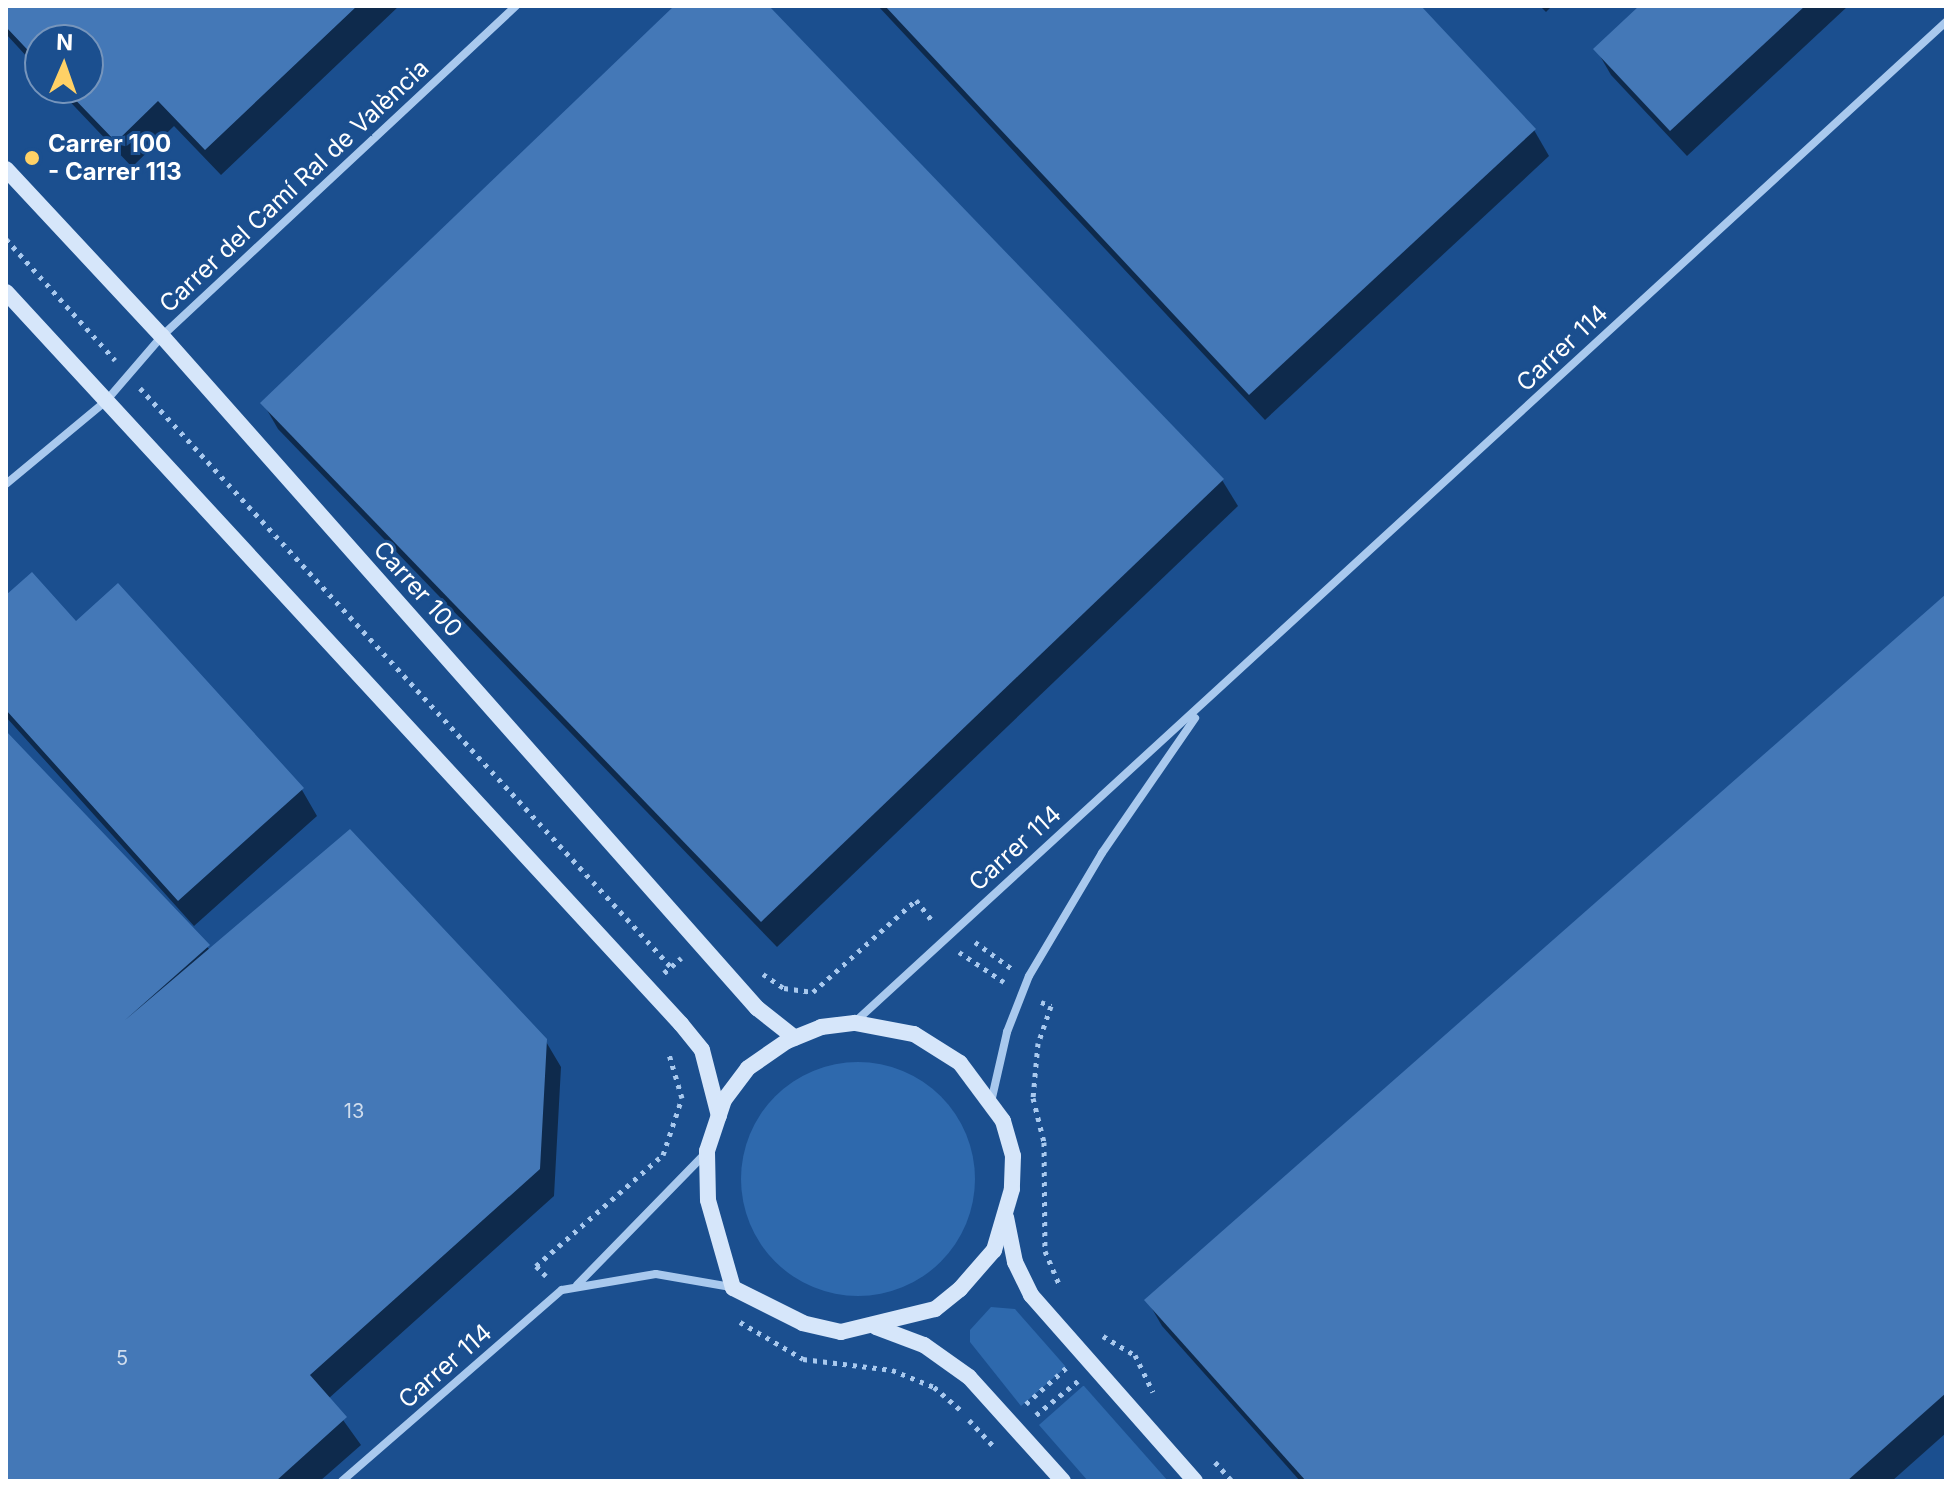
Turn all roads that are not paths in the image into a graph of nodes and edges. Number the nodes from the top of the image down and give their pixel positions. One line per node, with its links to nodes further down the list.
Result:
1 (516, 6): 5 (street, Carrer del Camí Ral de València)
2 (1946, 22): 8 (street, Carrer 114)
3 (6, 169): 5 (street, Carrer 100)
4 (6, 292): 6 (street)
5 (162, 336): 6 (street, Carrer del Camí Ral de València); 10 (street, Carrer 100)
6 (106, 401): 7 (street, Carrer del Camí Ral de València); 12 (street)
7 (6, 484)
8 (1204, 704): 9 (street, Carrer 114); 11 (street, Carrer 114)
9 (855, 1023): 10 (street); 11 (street)
10 (795, 1038): 12 (street)
11 (991, 1105): 14 (street)
12 (719, 1116): 13 (street)
13 (707, 1151): 15 (street, Carrer 114); 16 (street)
14 (1005, 1214): 17 (street); 20 (street)
15 (576, 1286): 16 (street, Carrer 114); 18 (street, Carrer 114)
16 (733, 1288): 17 (street)
17 (876, 1327): 19 (street)
18 (342, 1481)
19 (1063, 1481)
20 (1195, 1481)

